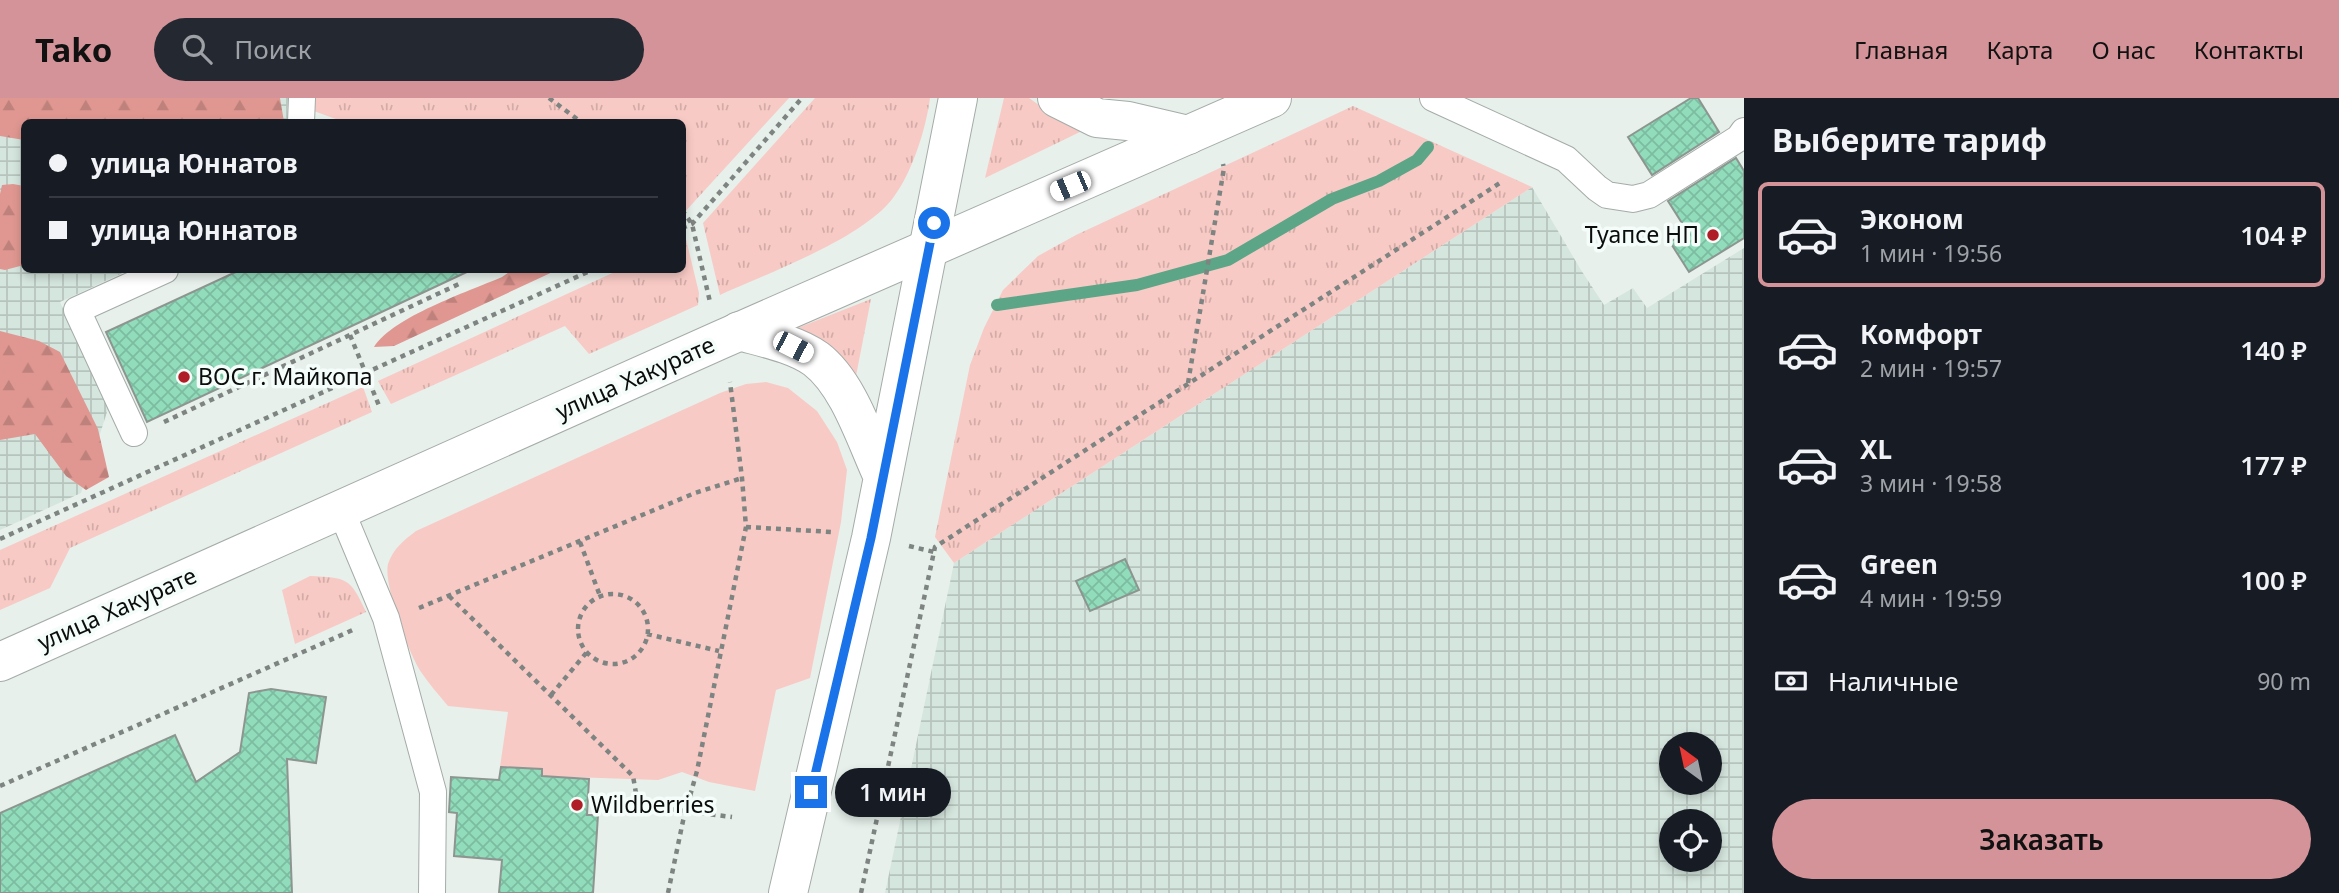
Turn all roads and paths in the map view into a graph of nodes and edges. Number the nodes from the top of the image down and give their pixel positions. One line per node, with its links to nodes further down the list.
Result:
1 (302, 98): 8 (lane)
2 (550, 98): 9 (path)
3 (802, 98): 14 (path)
4 (958, 98): 16 (main road)
5 (1057, 98): 10 (main road)
6 (1272, 98): 10 (main road, улица Хакурате)
7 (1433, 98): 11 (lane)
8 (301, 119)
9 (577, 119)
10 (1199, 130): 16 (main road, улица Хакурате); 23 (path)
11 (1744, 131)
12 (1503, 181): 23 (path)
13 (686, 216): 14 (path)
14 (692, 224): 15 (path); 21 (path)
15 (686, 226)
16 (929, 248): 21 (main road, улица Хакурате); 27 (main road)
17 (158, 273): 26 (lane)
18 (585, 273): 22 (path)
19 (461, 283): 20 (path)
20 (350, 335): 22 (path); 26 (path)
21 (729, 336): 27 (main road); 29 (main road, улица Хакурате)
22 (366, 372): 25 (path); 31 (path)
23 (1188, 383): 48 (path)
24 (732, 389): 28 (path)
25 (380, 408)
26 (134, 433)
27 (883, 477): 32 (main road)
28 (743, 478): 30 (path); 33 (path)
29 (340, 508): 36 (lane); 40 (main road, улица Хакурате)
30 (746, 527): 32 (path); 38 (path)
31 (0, 538)
32 (871, 538): 47 (main road)
33 (580, 541): 34 (path); 35 (path)
34 (449, 596): 36 (path); 41 (path)
35 (600, 596): 37 (path); 39 (path)
36 (386, 618): 42 (path); 45 (lane)
37 (647, 634): 38 (path); 39 (path)
38 (719, 651): 43 (path)
39 (587, 652): 41 (path)
40 (0, 662)
41 (551, 695): 43 (path)
42 (0, 786)
43 (686, 811): 44 (path); 46 (path)
44 (732, 817)
45 (432, 893)
46 (668, 893)
47 (788, 893)
48 (861, 893)

